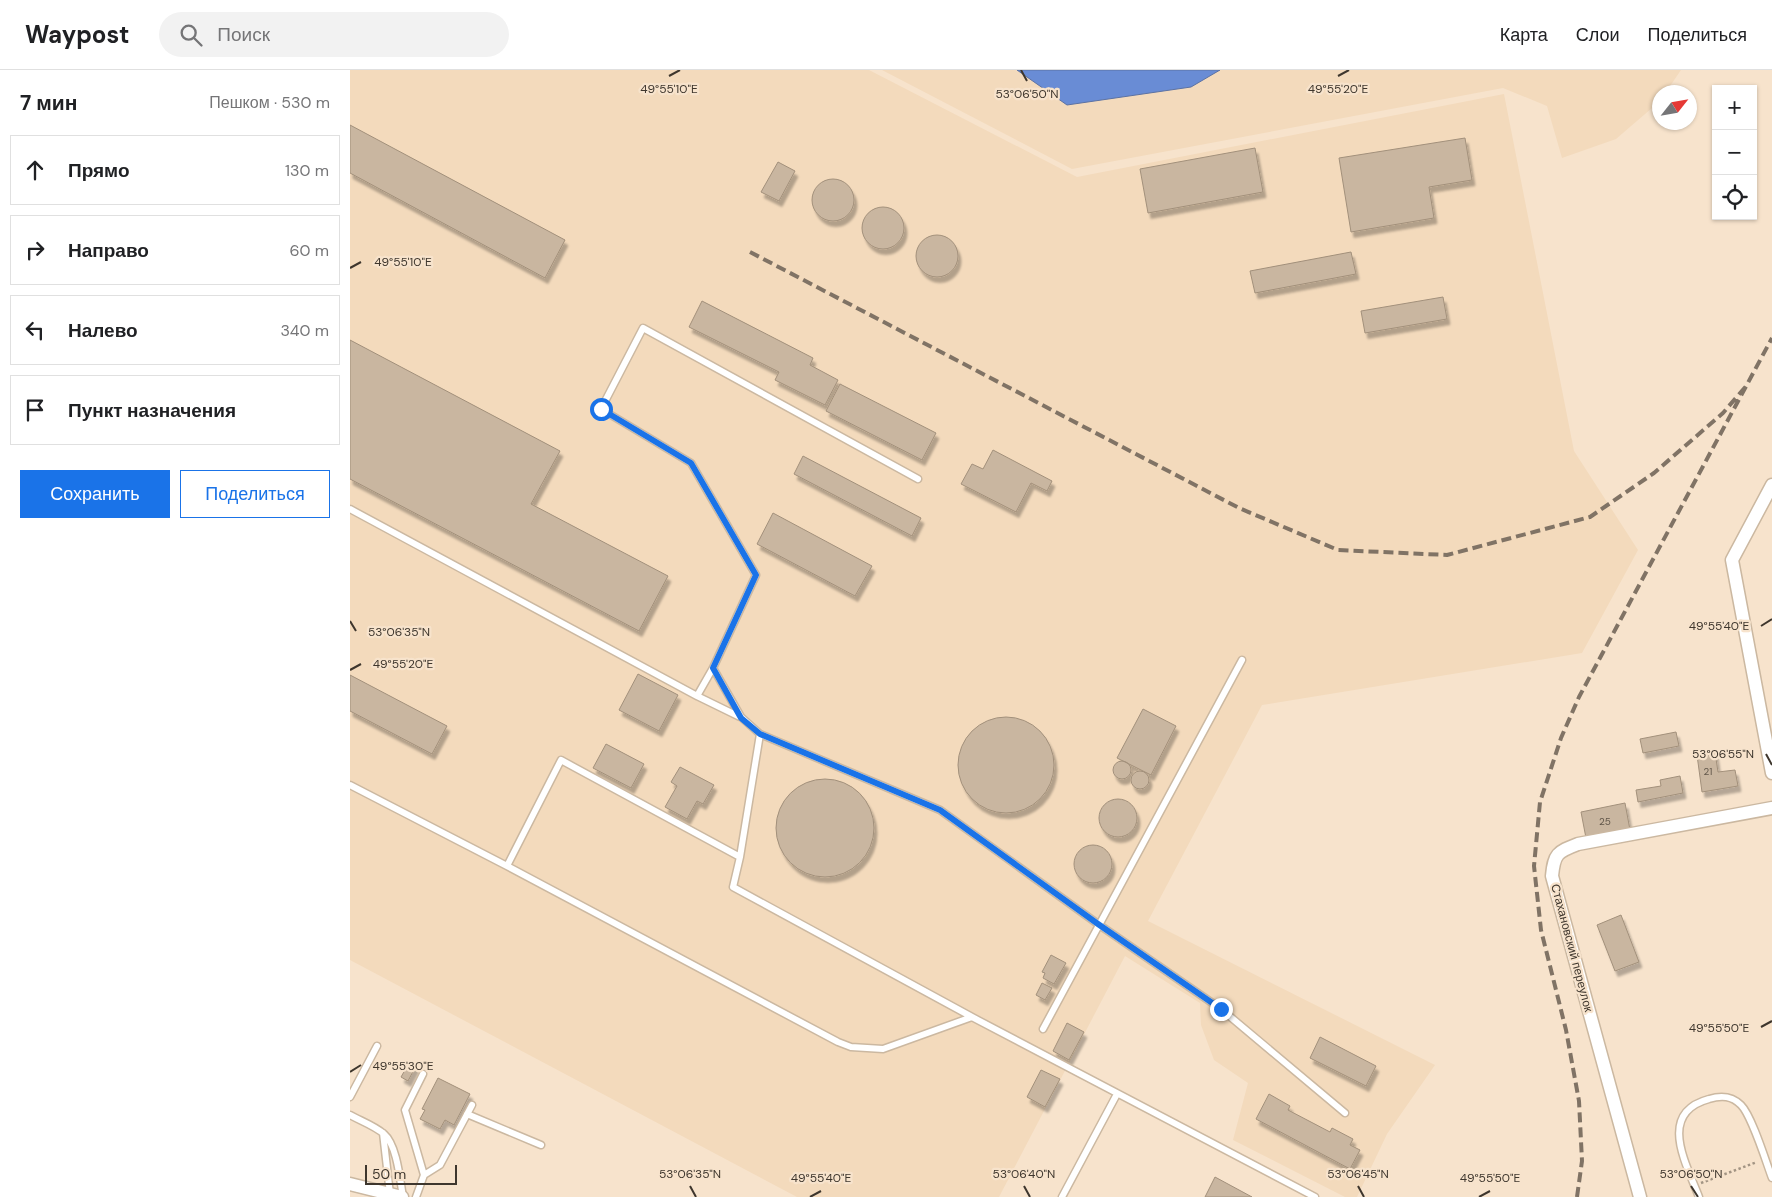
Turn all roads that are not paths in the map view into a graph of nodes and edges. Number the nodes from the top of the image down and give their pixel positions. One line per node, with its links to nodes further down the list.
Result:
1 (918, 479): 5 (lane)
2 (1772, 485): 9 (street)
3 (350, 509): 6 (lane)
4 (1242, 660): 14 (lane)
5 (713, 668): 6 (lane); 7 (lane)
6 (697, 696): 7 (lane)
7 (741, 718): 8 (lane)
8 (760, 734): 12 (lane); 14 (lane)
9 (1772, 773)
10 (350, 785): 13 (lane)
11 (1772, 808): 34 (street, Стахановский переулок)
12 (740, 857): 13 (lane); 15 (lane)
13 (507, 866): 15 (lane)
14 (1098, 924): 16 (lane); 22 (lane)
15 (972, 1017): 19 (lane)
16 (1043, 1029)
17 (377, 1046): 20 (lane)
18 (423, 1074): 27 (lane)
19 (1117, 1094): 32 (lane); 33 (lane)
20 (350, 1097)
21 (472, 1105): 23 (lane)
22 (1345, 1113)
23 (467, 1114): 26 (lane); 27 (lane)
24 (350, 1115): 25 (lane)
25 (383, 1133): 30 (lane); 30 (lane)
26 (541, 1146)
27 (424, 1175): 31 (lane)
28 (1772, 1178): 35 (lane)
29 (350, 1184): 30 (street)
30 (399, 1196)
31 (416, 1197)
32 (1062, 1197)
33 (1315, 1197)
34 (1640, 1197)
35 (1699, 1197)

